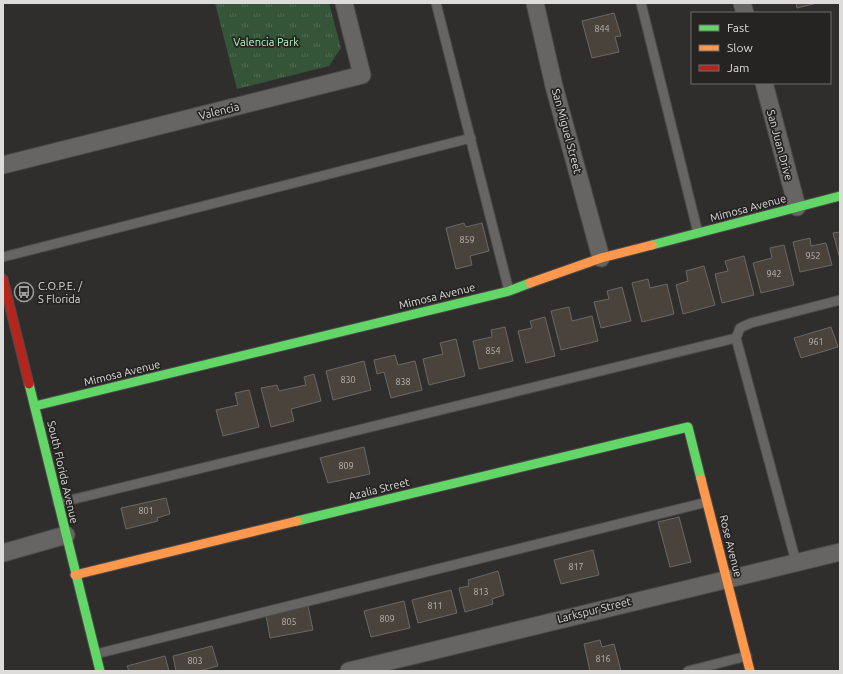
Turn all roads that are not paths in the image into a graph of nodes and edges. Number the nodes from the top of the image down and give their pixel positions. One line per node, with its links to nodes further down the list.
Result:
1 (344, 3): 7 (street, Valencia)
2 (436, 3): 6 (lane)
3 (535, 3): 12 (street, San Miguel Street)
4 (641, 3): 10 (lane)
5 (764, 84): 9 (street, San Juan Drive)
6 (471, 138): 11 (lane); 14 (lane)
7 (3, 165)
8 (840, 196): 9 (street, Mimosa Avenue)
9 (797, 207): 10 (street, Mimosa Avenue)
10 (698, 233): 12 (street, Mimosa Avenue)
11 (3, 257)
12 (601, 258): 14 (street, Mimosa Avenue)
13 (3, 279): 17 (street, South Florida Avenue)
14 (509, 291): 17 (street, Mimosa Avenue)
15 (840, 300): 16 (lane)
16 (736, 338): 20 (lane); 24 (lane)
17 (35, 406): 20 (street, South Florida Avenue)
18 (688, 427): 19 (street, Rose Avenue); 25 (street, Azalia Street)
19 (707, 502): 26 (street, Rose Avenue); 27 (lane)
20 (58, 503): 21 (street, South Florida Avenue)
21 (66, 535): 23 (street); 25 (street, South Florida Avenue)
22 (840, 552): 24 (street, Larkspur Street)
23 (3, 553)
24 (796, 562): 26 (street, Larkspur Street)
25 (75, 575): 27 (street, South Florida Avenue)
26 (726, 578): 28 (street, Rose Avenue); 30 (street, Larkspur Street)
27 (96, 654): 29 (street, South Florida Avenue)
28 (747, 656): 31 (lane); 32 (street, Rose Avenue)
29 (100, 671)
30 (349, 671)
31 (688, 671)
32 (750, 671)

